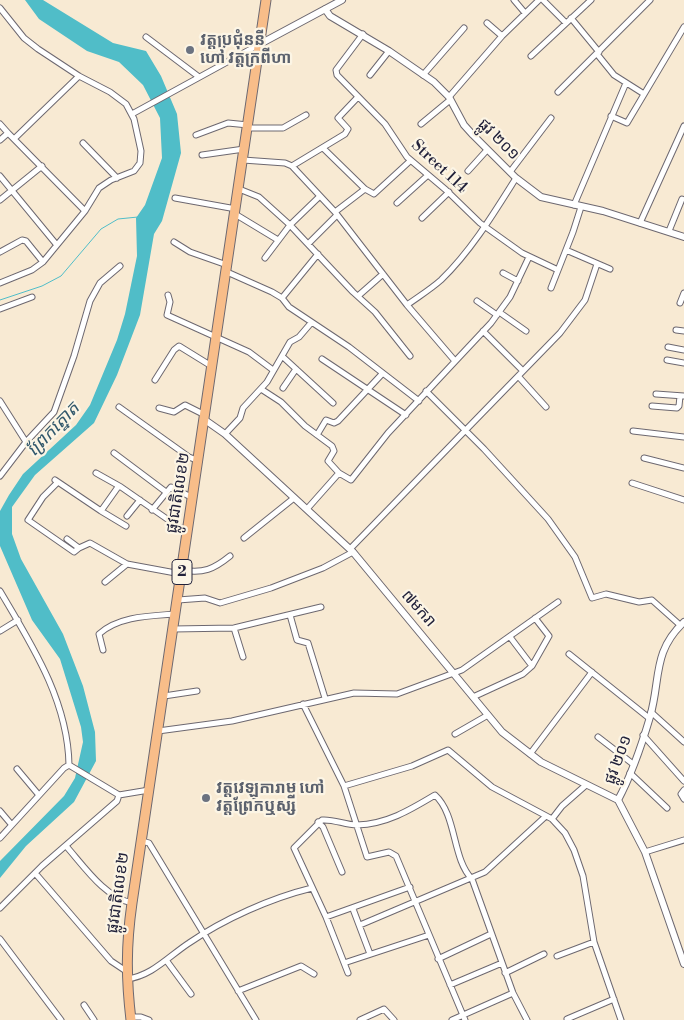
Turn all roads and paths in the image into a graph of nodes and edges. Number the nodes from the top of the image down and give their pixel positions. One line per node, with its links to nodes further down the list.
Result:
1 (266, 0): 19 (highway, ផ្លូវជាតិលេខ២ / 2)
2 (342, 0): 9 (street)
3 (514, 0): 10 (street)
4 (539, 0): 10 (street)
5 (543, 0): 13 (street)
6 (591, 0): 11 (street)
7 (650, 0): 21 (street)
8 (0, 8): 25 (street)
9 (325, 9): 16 (street, ផ្លូវ ២០១); 19 (street)
10 (525, 13): 17 (street)
11 (571, 18): 13 (street); 21 (street)
12 (487, 23): 17 (street)
13 (566, 23): 22 (street)
14 (684, 27): 29 (street)
15 (464, 28): 24 (street)
16 (363, 34): 20 (street, ផ្លូវ ២០១); 30 (street, Street 114)
17 (502, 36): 31 (street)
18 (146, 37): 26 (street)
19 (260, 44): 26 (street); 38 (highway, ផ្លូវជាតិលេខ២ / 2)
20 (389, 50): 23 (street); 24 (street, ផ្លូវ ២០១)
21 (598, 53): 27 (street); 28 (street)
22 (531, 56)
23 (370, 75)
24 (423, 75): 31 (street, ផ្លូវ ២០១)
25 (79, 76): 32 (street); 42 (street)
26 (199, 77): 32 (street)
27 (626, 83): 29 (street); 34 (street)
28 (558, 92)
29 (644, 94): 34 (street)
30 (357, 98): 46 (street); 50 (street, Street 114)
31 (449, 98): 37 (street); 47 (street, ផ្លូវ ២០១)
32 (132, 114): 57 (street)
33 (306, 115): 38 (street)
34 (612, 116): 68 (street)
35 (551, 118): 54 (street)
36 (0, 124): 40 (street)
37 (421, 124)
38 (248, 126): 41 (street); 45 (highway, ផ្លូវជាតិលេខ២ / 2)
39 (684, 126): 73 (street)
40 (8, 133): 42 (street); 43 (street)
41 (196, 135)
42 (15, 138): 51 (street)
43 (0, 140)
44 (84, 144): 57 (street)
45 (244, 149): 48 (street); 49 (highway, ផ្លូវជាតិលេខ២ / 2)
46 (324, 149): 52 (street); 60 (street)
47 (488, 150): 53 (street); 54 (street, ផ្លូវ ២០១)
48 (202, 155)
49 (243, 160): 52 (street); 59 (highway, ផ្លូវជាតិលេខ២ / 2)
50 (410, 161): 55 (street, Street 114); 60 (street)
51 (42, 166): 61 (street); 69 (street)
52 (292, 166): 63 (street)
53 (468, 170)
54 (510, 172): 58 (street, ផ្លូវ ២០១)
55 (428, 175): 62 (street, Street 114); 67 (street)
56 (0, 176): 61 (street)
57 (117, 178): 69 (street)
58 (516, 178): 68 (street, ផ្លូវ ២០១); 75 (street)
59 (239, 189): 70 (highway, ផ្លូវជាតិលេខ២ / 2); 74 (street)
60 (365, 189): 71 (street)
61 (11, 190): 66 (street); 80 (street)
62 (448, 192): 72 (street); 75 (street, Street 114)
63 (320, 196): 71 (street); 74 (street)
64 (175, 198): 70 (street)
65 (682, 199): 76 (street)
66 (0, 200)
67 (397, 203)
68 (577, 206): 73 (street, ផ្លូវ ២០១); 82 (street)
69 (85, 211): 80 (street)
70 (236, 212): 78 (street); 90 (highway, ផ្លូវជាតិលេខ២ / 2)
71 (336, 213): 81 (street); 94 (street)
72 (422, 218)
73 (640, 222): 76 (street, ផ្លូវ ២០១)
74 (290, 225): 78 (street); 81 (street)
75 (484, 227): 85 (street, Street 114); 105 (street)
76 (669, 231): 77 (street, ផ្លូវ ២០១)
77 (684, 237)
78 (278, 240): 86 (street)
79 (174, 242): 90 (street)
80 (56, 244): 87 (street)
81 (308, 244): 84 (street)
82 (566, 250): 88 (street); 92 (street)
83 (0, 252): 87 (street)
84 (318, 254): 101 (street); 102 (street)
85 (529, 256): 92 (street, Street 114); 95 (street)
86 (266, 258)
87 (43, 262): 96 (street)
88 (597, 264): 91 (street); 125 (street)
89 (120, 266): 149 (street)
90 (227, 269): 102 (street); 113 (highway, ផ្លូវជាតិលេខ២ / 2)
91 (610, 269)
92 (558, 270): 97 (street)
93 (503, 273): 95 (street)
94 (382, 274): 101 (street); 105 (street)
95 (518, 281): 107 (street)
96 (0, 283)
97 (551, 288)
98 (684, 293): 104 (street)
99 (168, 295): 113 (street)
100 (32, 296): 106 (street)
101 (358, 296): 116 (street)
102 (282, 298): 108 (street)
103 (477, 301): 107 (street)
104 (680, 303)
105 (406, 305): 120 (street)
106 (0, 309)
107 (498, 314): 110 (street); 112 (street)
108 (311, 323): 117 (street); 126 (street)
109 (676, 330): 111 (street)
110 (526, 331)
111 (684, 331)
112 (483, 332): 120 (street); 125 (street)
113 (218, 336): 122 (highway, ផ្លូវជាតិលេខ២ / 2); 124 (street)
114 (668, 347): 115 (street)
115 (684, 350)
116 (410, 356)
117 (283, 357): 123 (street); 124 (street)
118 (322, 359): 131 (street)
119 (667, 360): 121 (street)
120 (455, 361): 132 (street)
121 (684, 363)
122 (213, 367): 128 (street); 143 (highway, ផ្លូវជាតិលេខ២ / 2)
123 (296, 369): 129 (street); 137 (street)
124 (273, 370): 130 (street)
125 (523, 371): 127 (street)
126 (382, 374): 131 (street); 136 (street)
127 (518, 376): 139 (street); 144 (street)
128 (155, 380)
129 (283, 388)
130 (261, 389): 146 (street); 147 (street)
131 (368, 390): 142 (street); 147 (street)
132 (426, 391): 136 (street); 144 (street)
133 (656, 394): 134 (street)
134 (682, 396): 138 (street)
135 (0, 401): 149 (street)
136 (419, 401): 142 (street)
137 (333, 402)
138 (652, 406)
139 (546, 407)
140 (119, 408): 152 (street)
141 (159, 408): 143 (street)
142 (406, 415): 155 (street)
143 (205, 418): 146 (street, ៧មករា); 152 (highway, ផ្លូវជាតិលេខ២ / 2)
144 (465, 429): 173 (street); 187 (street)
145 (633, 431): 148 (street)
146 (226, 434): 161 (street, ៧មករា)
147 (316, 435): 155 (street)
148 (684, 437)
149 (26, 442): 156 (street)
150 (114, 453): 159 (street)
151 (644, 458): 153 (street)
152 (199, 461): 160 (highway, ផ្លូវជាតិលេខ២ / 2)
153 (684, 468)
154 (96, 473): 158 (street)
155 (339, 473): 164 (street)
156 (0, 476)
157 (632, 484): 163 (street)
158 (121, 487): 162 (street); 166 (street)
159 (166, 492): 160 (street); 165 (street)
160 (194, 498): 169 (highway, ផ្លូវជាតិលេខ២ / 2)
161 (294, 498): 164 (street, ៧មករា); 170 (street)
162 (140, 500): 165 (street); 167 (street)
163 (684, 500)
164 (307, 509): 173 (street, ៧មករា)
165 (152, 510): 169 (street)
166 (100, 511): 168 (street); 172 (street)
167 (127, 516)
168 (126, 526)
169 (188, 530): 176 (highway, ផ្លូវជាតិលេខ២ / 2)
170 (244, 538)
171 (67, 539): 172 (street)
172 (79, 548): 175 (street)
173 (351, 551): 179 (street); 197 (street, ៧មករា)
174 (230, 556): 176 (street)
175 (127, 564): 176 (street); 177 (street)
176 (182, 572): 179 (highway, ផ្លូវជាតិលេខ២ / 2)
177 (105, 582)
178 (0, 590): 180 (street)
179 (178, 600): 183 (highway, ផ្លូវជាតិលេខ២ / 2)
180 (3, 601): 186 (street)
181 (558, 602): 185 (street)
182 (321, 607): 184 (street)
183 (176, 614): 189 (highway, ផ្លូវជាតិលេខ២ / 2); 192 (street)
184 (290, 615): 188 (street); 201 (street)
185 (535, 618): 191 (street); 195 (street)
186 (18, 620): 190 (street); 212 (street)
187 (682, 624): 204 (street, ផ្លូវ ២០១)
188 (234, 628): 189 (street); 194 (street)
189 (173, 629): 199 (highway, ផ្លូវជាតិលេខ២ / 2)
190 (0, 630)
191 (510, 637): 195 (street); 197 (street)
192 (103, 650)
193 (569, 654): 196 (street)
194 (243, 657)
195 (532, 666): 200 (street)
196 (592, 672): 204 (street); 210 (street)
197 (456, 673): 200 (street, ៧មករា); 201 (street)
198 (197, 691): 199 (street)
199 (164, 696): 205 (highway, ផ្លូវជាតិលេខ២ / 2)
200 (474, 697): 203 (street, ៧មករា)
201 (326, 698): 202 (street)
202 (303, 704): 205 (street); 217 (street)
203 (488, 715): 206 (street); 210 (street, ៧មករា)
204 (650, 715): 207 (street, ផ្លូវ ២០១); 209 (street)
205 (158, 731): 218 (highway, ផ្លូវជាតិលេខ២ / 2)
206 (455, 734)
207 (643, 735): 211 (street, ផ្លូវ ២០១); 215 (street)
208 (598, 737): 211 (street)
209 (684, 742)
210 (530, 754): 216 (street, ៧មករា)
211 (633, 764): 214 (street, ផ្លូវ ២០១)
212 (72, 766): 220 (street); 221 (street)
213 (17, 769): 220 (street)
214 (630, 773): 223 (street, ផ្លូវ ២០១); 224 (street)
215 (684, 781)
216 (586, 785): 223 (street, ៧មករា); 227 (street)
217 (344, 786): 226 (street); 230 (street)
218 (149, 790): 221 (street); 233 (highway, ផ្លូវជាតិលេខ២ / 2)
219 (684, 790): 222 (street)
220 (38, 794): 229 (street)
221 (119, 795): 234 (street)
222 (684, 799)
223 (618, 800): 235 (street, ផ្លូវ ២០១)
224 (667, 808)
225 (0, 811): 229 (street)
226 (546, 816): 227 (street); 238 (street)
227 (552, 820): 251 (street)
228 (318, 822): 230 (street); 237 (street); 240 (street)
229 (11, 824): 231 (street)
230 (355, 825): 238 (street); 239 (street)
231 (0, 838)
232 (684, 840): 235 (street)
233 (142, 842): 241 (highway, ផ្លូវជាតិលេខ២ / 2); 247 (street)
234 (66, 846): 236 (street); 241 (street)
235 (645, 852): 259 (street, ផ្លូវ ២០១)
236 (35, 872): 243 (street); 263 (street)
237 (342, 872)
238 (472, 879): 242 (street); 249 (street)
239 (410, 887): 242 (street); 244 (street)
240 (312, 888): 245 (street); 247 (street)
241 (132, 903): 263 (highway, ផ្លូវជាតិលេខ២ / 2)
242 (417, 903): 246 (street); 248 (street)
243 (0, 908)
244 (353, 909): 245 (street); 246 (street)
245 (326, 917): 258 (street)
246 (360, 925): 252 (street)
247 (204, 934): 256 (street); 265 (street)
248 (429, 934): 252 (street); 255 (street)
249 (491, 934): 255 (street); 257 (street)
250 (0, 939): 273 (street)
251 (594, 942): 254 (street); 268 (street)
252 (370, 954): 258 (street)
253 (544, 954): 261 (street)
254 (557, 956)
255 (438, 959): 264 (street)
256 (166, 960): 263 (street); 267 (street)
257 (502, 962): 261 (street); 264 (street)
258 (344, 963): 260 (street)
259 (684, 964)
260 (348, 973)
261 (506, 973): 266 (street)
262 (314, 974): 265 (street)
263 (126, 975): 270 (highway, ផ្លូវជាតិលេខ២ / 2)
264 (450, 985): 271 (street)
265 (238, 991): 276 (street)
266 (513, 992): 271 (street); 280 (street)
267 (191, 994)
268 (614, 999): 272 (street); 281 (street)
269 (84, 1005): 274 (street)
270 (131, 1018): 275 (street)
271 (464, 1018): 279 (street)
272 (567, 1019)
273 (61, 1020)
274 (94, 1020)
275 (149, 1020)
276 (256, 1020)
277 (360, 1020): 278 (street)
278 (394, 1020)
279 (452, 1020)
280 (527, 1020)
281 (621, 1020)

